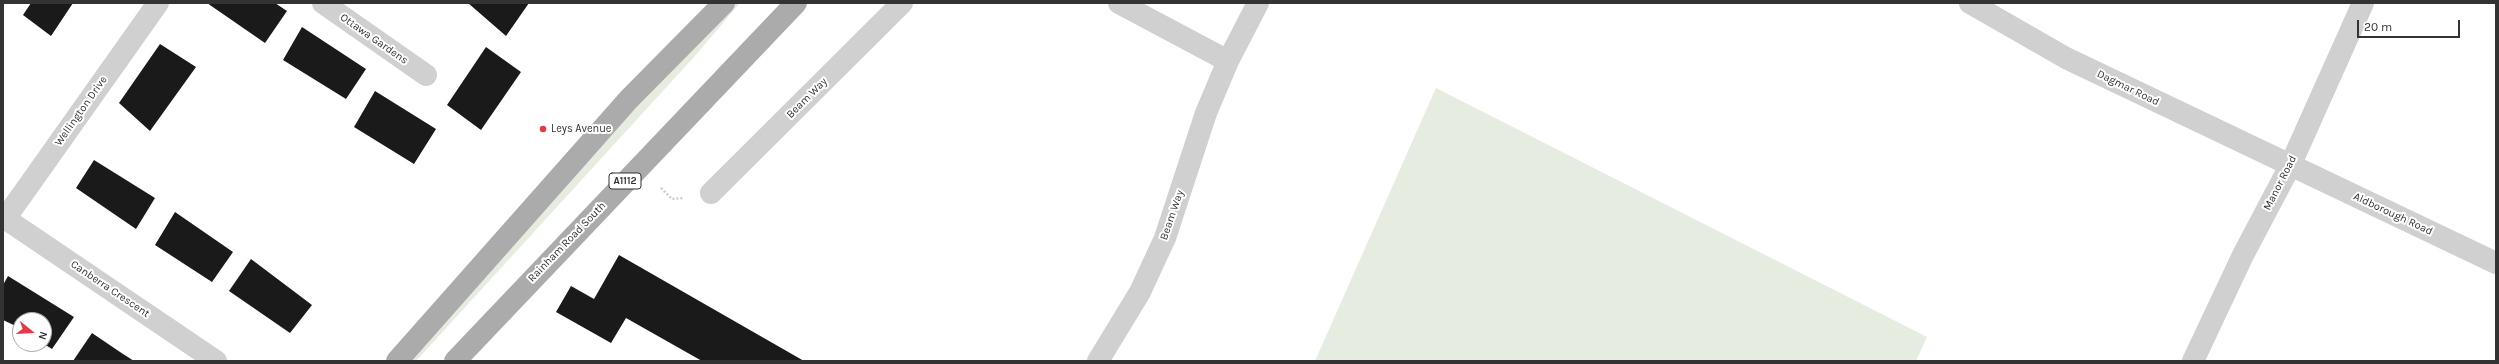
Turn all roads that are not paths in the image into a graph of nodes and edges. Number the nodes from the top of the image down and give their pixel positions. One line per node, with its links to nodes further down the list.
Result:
1 (158, 3): 14 (street, Wellington Drive)
2 (323, 3): 11 (street, Ottawa Gardens)
3 (724, 3): 17 (main road)
4 (796, 3): 18 (main road, Rainham Road South / A1112)
5 (902, 3): 13 (street, Beam Way)
6 (1119, 3): 10 (street)
7 (1258, 3): 10 (street, Beam Way)
8 (1970, 3): 12 (street, Dagmar Road)
9 (2363, 3): 12 (street, Manor Road)
10 (1228, 61): 19 (street, Beam Way)
11 (426, 75)
12 (2290, 166): 15 (street, Aldborough Road); 20 (street, Manor Road)
13 (711, 193)
14 (4, 218): 16 (street, Canberra Crescent)
15 (2496, 262)
16 (216, 361)
17 (396, 361)
18 (455, 361)
19 (1098, 361)
20 (2193, 361)

